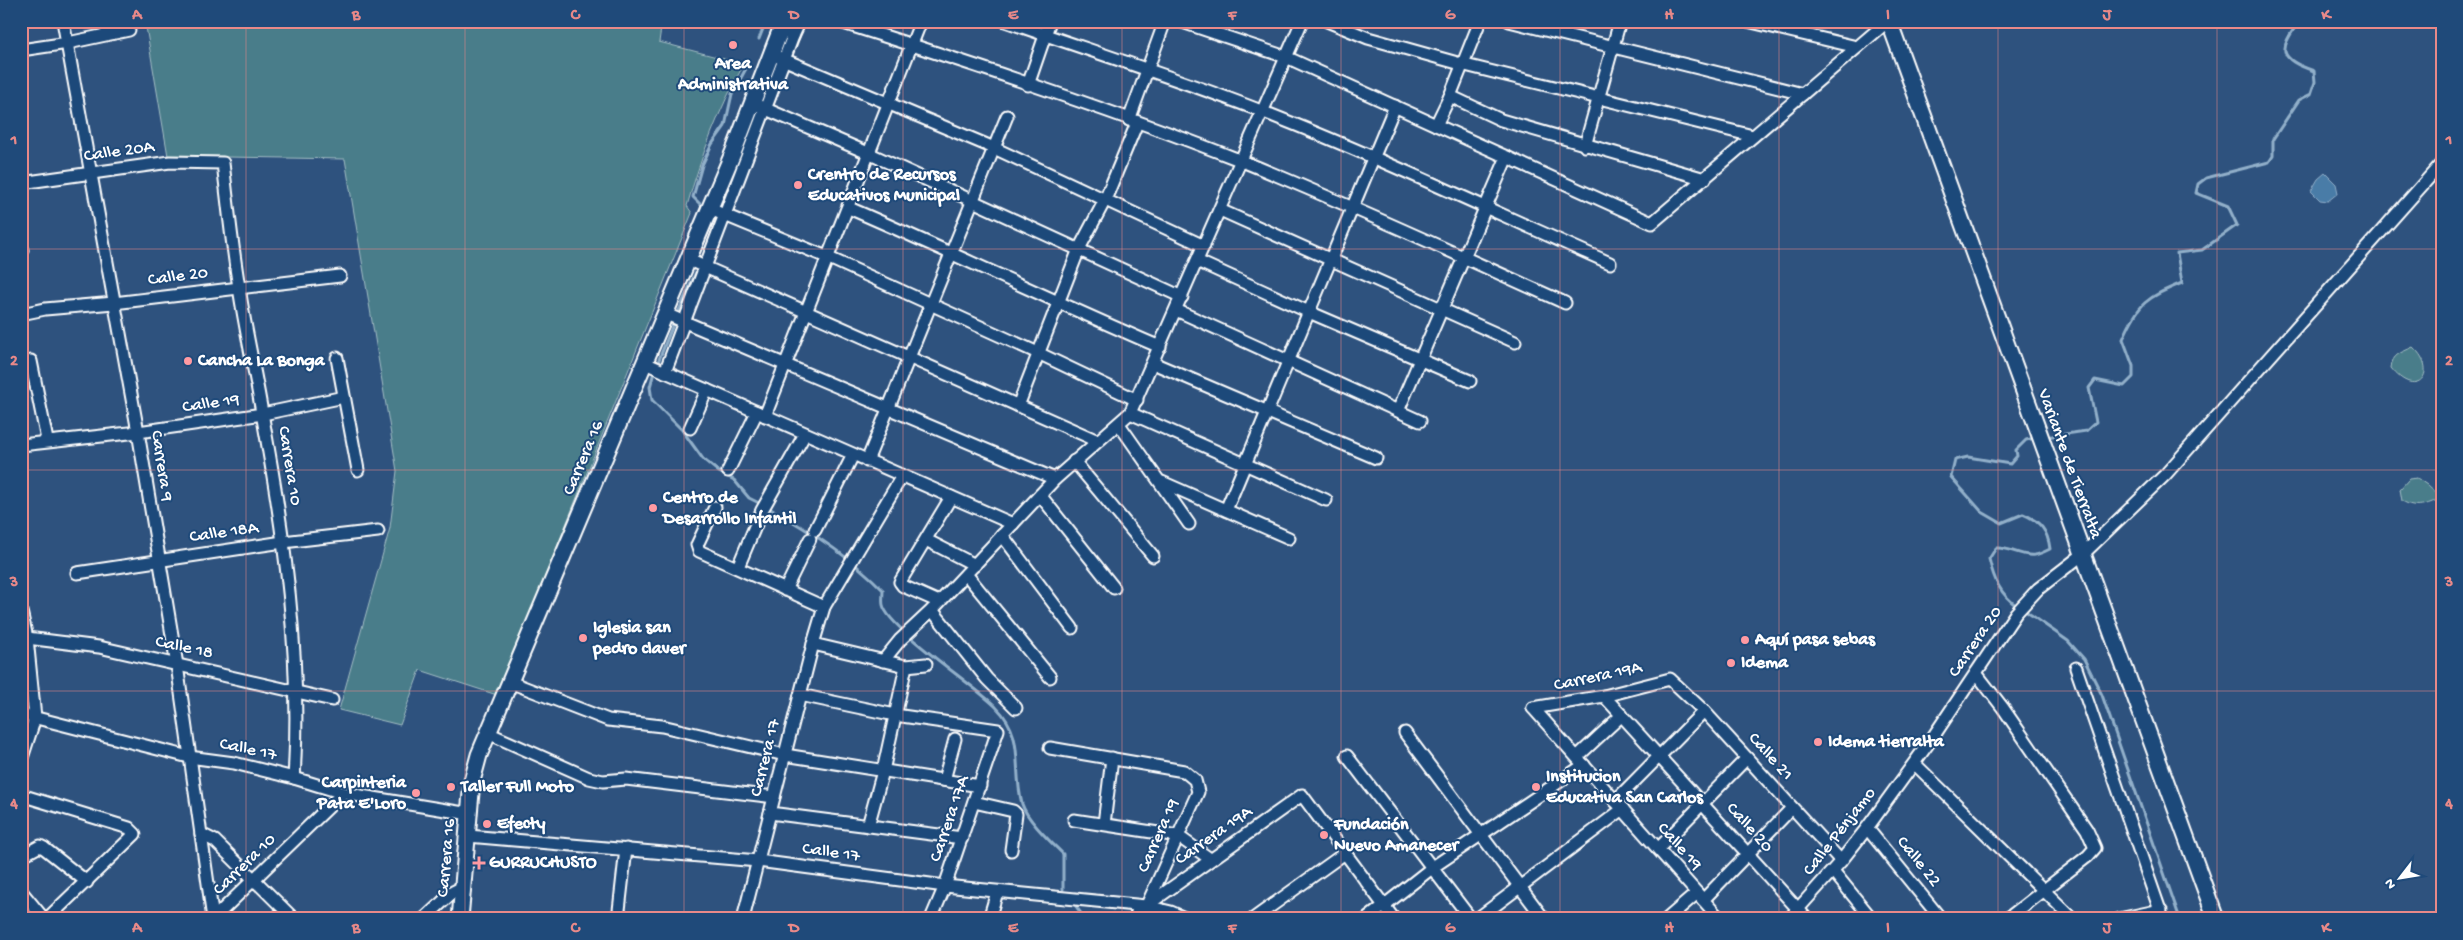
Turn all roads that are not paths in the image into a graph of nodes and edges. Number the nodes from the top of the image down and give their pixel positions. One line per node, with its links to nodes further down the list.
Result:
1 (63, 21): 19 (street, Carrera 9)
2 (800, 21): 16 (street)
3 (837, 21): 20 (street)
4 (921, 21): 20 (street)
5 (1005, 21): 18 (street)
6 (1050, 21): 18 (street)
7 (1165, 21): 27 (street)
8 (1179, 21): 25 (street)
9 (1302, 21): 25 (street)
10 (1328, 21): 26 (street)
11 (1480, 21): 26 (street)
12 (1509, 21): 21 (street)
13 (1620, 21): 21 (street)
14 (1747, 21): 22 (street)
15 (1888, 21): 22 (street); 137 (main road, Variante de Tierralta)
16 (786, 29): 24 (main road, Carrera 16)
17 (129, 30): 19 (street)
18 (1045, 35): 27 (street); 28 (street)
19 (68, 44): 23 (street); 49 (street, Carrera 9)
20 (912, 45): 28 (street); 32 (street)
21 (1613, 47): 29 (street); 31 (street)
22 (1857, 47): 29 (street)
23 (21, 50)
24 (778, 56): 32 (street); 33 (main road, Carrera 16)
25 (1286, 57): 34 (street); 35 (street)
26 (1461, 64): 30 (street); 31 (street)
27 (1149, 69): 35 (street); 37 (street)
28 (1028, 85): 37 (street)
29 (1803, 94): 39 (street)
30 (1450, 96): 38 (street); 40 (street)
31 (1599, 97): 39 (street); 40 (street)
32 (890, 103): 41 (street); 43 (street)
33 (758, 105): 42 (main road, Carrera 16); 43 (street)
34 (1395, 106): 38 (street); 45 (street)
35 (1262, 112): 45 (street); 46 (street)
36 (1007, 116): 41 (street)
37 (1133, 121): 46 (street); 52 (street)
38 (1436, 125): 44 (street)
39 (1754, 136): 50 (street)
40 (1584, 146): 50 (street)
41 (994, 148): 52 (street); 53 (street)
42 (742, 151): 57 (main road, Carrera 16); 59 (street)
43 (870, 154): 53 (street); 54 (street)
44 (1507, 157): 50 (street); 56 (street)
45 (1374, 158): 55 (street); 56 (street)
46 (1241, 161): 55 (street); 58 (street)
47 (223, 163): 49 (street, Calle 20A); 71 (street, Carrera 10)
48 (2442, 163): 137 (street, Carrera 20)
49 (90, 174): 51 (street, Calle 20A); 73 (street, Carrera 9)
50 (1705, 179)
51 (21, 183)
52 (1105, 200): 60 (street); 61 (street)
53 (973, 201): 61 (street); 62 (street)
54 (849, 208): 62 (street); 64 (street)
55 (1353, 208): 63 (street); 67 (street)
56 (1485, 208): 63 (street); 68 (street)
57 (710, 209): 59 (street); 65 (main road, Carrera 16)
58 (1220, 210): 60 (street); 67 (street)
59 (726, 215): 64 (street); 69 (street)
60 (1204, 246): 66 (street)
61 (1079, 249): 72 (street); 75 (street)
62 (952, 252): 75 (street); 76 (street)
63 (1464, 257): 74 (street); 77 (street)
64 (829, 258): 76 (street); 79 (street)
65 (689, 260): 69 (street); 82 (main road, Carrera 16)
66 (1198, 260): 72 (street); 80 (street)
67 (1331, 260): 77 (street); 80 (street)
68 (1610, 263)
69 (704, 267): 79 (street); 83 (street)
70 (340, 276): 71 (street, Calle 20)
71 (239, 287): 73 (street, Calle 20); 105 (street, Carrera 10)
72 (1182, 297): 78 (street)
73 (114, 303): 81 (street, Calle 20); 110 (street, Carrera 9)
74 (1565, 303)
75 (1058, 304): 85 (street); 86 (street)
76 (930, 306): 86 (street); 88 (street)
77 (1442, 309): 84 (street); 89 (street)
78 (1176, 310): 85 (street); 91 (street)
79 (807, 312): 88 (street); 94 (street)
80 (1309, 312): 89 (street); 91 (street)
81 (21, 314)
82 (666, 314): 83 (street); 92 (main road, Carrera 16)
83 (685, 322): 94 (street); 95 (street)
84 (1515, 342)
85 (1160, 347): 93 (street)
86 (1038, 353): 99 (street); 100 (street)
87 (337, 358): 98 (street)
88 (909, 358): 100 (street); 101 (street)
89 (1420, 360): 96 (street); 103 (street)
90 (31, 361): 112 (street)
91 (1288, 361): 102 (street); 103 (street)
92 (645, 363): 95 (street); 160 (main road, Carrera 16)
93 (1153, 363): 99 (street); 102 (street)
94 (786, 365): 101 (street); 106 (street)
95 (665, 372): 97 (street)
96 (1470, 381)
97 (707, 390): 106 (street); 109 (street)
98 (344, 397): 105 (street, Calle 19); 120 (street)
99 (1136, 400): 104 (street)
100 (1018, 406): 113 (street)
101 (889, 408): 117 (street); 123 (street)
102 (1266, 411): 116 (street); 119 (street)
103 (1398, 411): 107 (street)
104 (1130, 413): 108 (street); 119 (street)
105 (263, 414): 110 (street, Calle 19); 136 (street, Carrera 10)
106 (761, 414): 111 (street); 121 (street)
107 (1420, 422)
108 (1119, 424): 113 (street); 124 (street)
109 (690, 428)
110 (138, 432): 112 (street, Calle 19); 139 (street, Carrera 9)
111 (806, 434): 115 (street); 141 (street)
112 (47, 440): 114 (street, Calle 19)
113 (1098, 441): 118 (street)
114 (21, 445)
115 (853, 455): 117 (street); 145 (street)
116 (1376, 458)
117 (867, 461): 122 (street)
118 (1074, 461): 123 (street); 138 (street)
119 (1245, 464): 127 (street); 129 (street)
120 (358, 470)
121 (728, 471)
122 (902, 476): 126 (street); 147 (street, Carrera 17)
123 (1055, 479): 125 (street)
124 (1162, 482): 129 (street); 131 (street)
125 (1040, 495): 130 (street); 144 (street)
126 (950, 497): 130 (street); 135 (street)
127 (1326, 500)
128 (715, 507): 141 (street)
129 (1226, 510): 134 (street)
130 (1013, 524): 133 (street)
131 (1189, 524)
132 (378, 531): 136 (street, Calle 18A)
133 (1002, 535): 140 (street); 149 (street)
134 (1289, 538)
135 (926, 540): 140 (street); 146 (street)
136 (283, 542): 139 (street, Calle 18A); 161 (street, Carrera 10)
137 (2082, 555): 157 (street, Carrera 20); 257 (main road, Variante de Tierralta)
138 (1153, 556)
139 (158, 560): 142 (street, Calle 18A); 154 (street, Carrera 9)
140 (974, 564): 143 (street)
141 (738, 567): 145 (street)
142 (77, 573)
143 (966, 574): 146 (street); 158 (street)
144 (1114, 588)
145 (785, 590): 147 (street)
146 (936, 606): 152 (street); 165 (street)
147 (824, 607): 151 (street, Carrera 17)
148 (21, 611): 150 (street)
149 (1072, 628)
150 (27, 638): 154 (street, Calle 18); 171 (street)
151 (813, 644): 152 (street); 162 (street, Carrera 17)
152 (883, 661): 155 (street)
153 (926, 664): 155 (street)
154 (177, 665): 161 (street, Calle 18); 179 (street, Carrera 9)
155 (906, 666): 169 (street)
156 (2076, 668): 230 (street)
157 (1976, 673): 184 (street, Carrera 20); 223 (street)
158 (1050, 678)
159 (1670, 679): 163 (street, Carrera 19A); 167 (street, Calle 21)
160 (510, 682): 172 (main road, Carrera 16); 176 (street)
161 (296, 690): 164 (street, Calle 18); 186 (street, Carrera 10)
162 (800, 695): 169 (street); 176 (street, Carrera 17)
163 (1604, 696): 166 (street, Carrera 19A); 170 (street, Calle 20)
164 (332, 700)
165 (1016, 708)
166 (1533, 708): 183 (street, Calle 19)
167 (1704, 711): 178 (street); 181 (street, Calle 21)
168 (21, 714): 171 (street, Calle 17)
169 (895, 715): 185 (street); 188 (street, Carrera 17A)
170 (1622, 715): 178 (street, Calle 20); 183 (street)
171 (35, 718): 179 (street, Calle 17); 182 (street)
172 (488, 733): 191 (street); 197 (main road, Carrera 16)
173 (1405, 733): 203 (street)
174 (955, 739): 187 (street)
175 (1050, 748): 180 (street)
176 (785, 755): 185 (street); 191 (street, Carrera 17)
177 (1347, 756): 216 (street)
178 (1660, 756): 193 (street, Calle 20); 194 (street)
179 (189, 757): 186 (street, Calle 17); 202 (street, Carrera 9)
180 (1112, 758): 199 (street); 205 (street, Carrera 19)
181 (1747, 758): 193 (street); 195 (street, Calle 21)
182 (21, 761)
183 (1580, 761): 194 (street, Calle 19); 203 (street)
184 (1914, 764): 201 (street, Calle Pénjamo); 223 (street)
185 (883, 771): 187 (street); 200 (street)
186 (294, 778): 189 (street, Calle 17)
187 (944, 780): 188 (street)
188 (980, 786): 192 (street, Carrera 17A)
189 (343, 793): 197 (street, Calle 17); 218 (street, Carrera 10)
190 (21, 795): 219 (street)
191 (774, 797): 196 (street, Carrera 17)
192 (974, 802): 206 (street, Carrera 17A); 209 (street)
193 (1703, 804): 208 (street); 212 (street, Calle 20)
194 (1619, 805): 208 (street, Calle 19); 221 (street)
195 (1792, 808): 212 (street); 215 (street, Calle 21)
196 (770, 813): 200 (street); 214 (street, Carrera 17)
197 (470, 814): 204 (main road, Carrera 16)
198 (1074, 820): 199 (street)
199 (1104, 824): 205 (street)
200 (868, 826): 206 (street)
201 (1867, 828): 215 (street, Calle Pénjamo); 253 (street, Calle 22)
202 (201, 834): 218 (street); 232 (street, Carrera 9)
203 (1479, 835): 216 (street); 221 (street)
204 (468, 836): 207 (street, Calle 17); 222 (main road, Carrera 16)
205 (1178, 836): 213 (street); 227 (street, Carrera 19)
206 (962, 838): 220 (street, Carrera 17A)
207 (626, 849): 214 (street, Calle 17); 236 (street)
208 (1658, 849): 226 (street, Calle 19)
209 (1011, 850)
210 (27, 853): 219 (street)
211 (1345, 853): 213 (street, Carrera 19A); 228 (street); 242 (street)
212 (1748, 853): 226 (street); 229 (street, Calle 20)
213 (1210, 859): 227 (street, Carrera 19A)
214 (758, 861): 220 (street, Calle 17); 237 (street, Carrera 17)
215 (1841, 861): 217 (street, Calle Pénjamo)
216 (1433, 867): 228 (street); 245 (street)
217 (1833, 871): 229 (street, Calle Pénjamo); 252 (street)
218 (254, 881): 232 (street, Carrera 10); 233 (street)
219 (87, 882): 231 (street)
220 (945, 886): 225 (street, Calle 17); 238 (street, Carrera 17A)
221 (1520, 886): 246 (street); 247 (street)
222 (464, 887): 234 (street); 235 (main road, Carrera 16)
223 (2041, 890): 254 (street); 255 (street)
224 (21, 891): 231 (street)
225 (998, 892): 227 (street, Calle 17); 239 (street)
226 (1700, 896): 248 (street); 249 (street, Calle 19)
227 (1142, 906): 240 (street, Carrera 19); 241 (street, Calle 17)
228 (1384, 906): 243 (street); 244 (street)
229 (1799, 909): 250 (street, Calle Pénjamo); 251 (street, Calle 20)
230 (2162, 914): 256 (street)
231 (45, 919)
232 (213, 919)
233 (294, 919)
234 (424, 919)
235 (460, 919)
236 (618, 919)
237 (743, 919)
238 (931, 919)
239 (989, 919)
240 (1135, 919)
241 (1187, 919)
242 (1253, 919)
243 (1367, 919)
244 (1394, 919)
245 (1472, 919)
246 (1477, 919)
247 (1544, 919)
248 (1667, 919)
249 (1720, 919)
250 (1789, 919)
251 (1807, 919)
252 (1872, 919)
253 (1941, 919)
254 (2007, 919)
255 (2073, 919)
256 (2119, 919)
257 (2216, 919)

